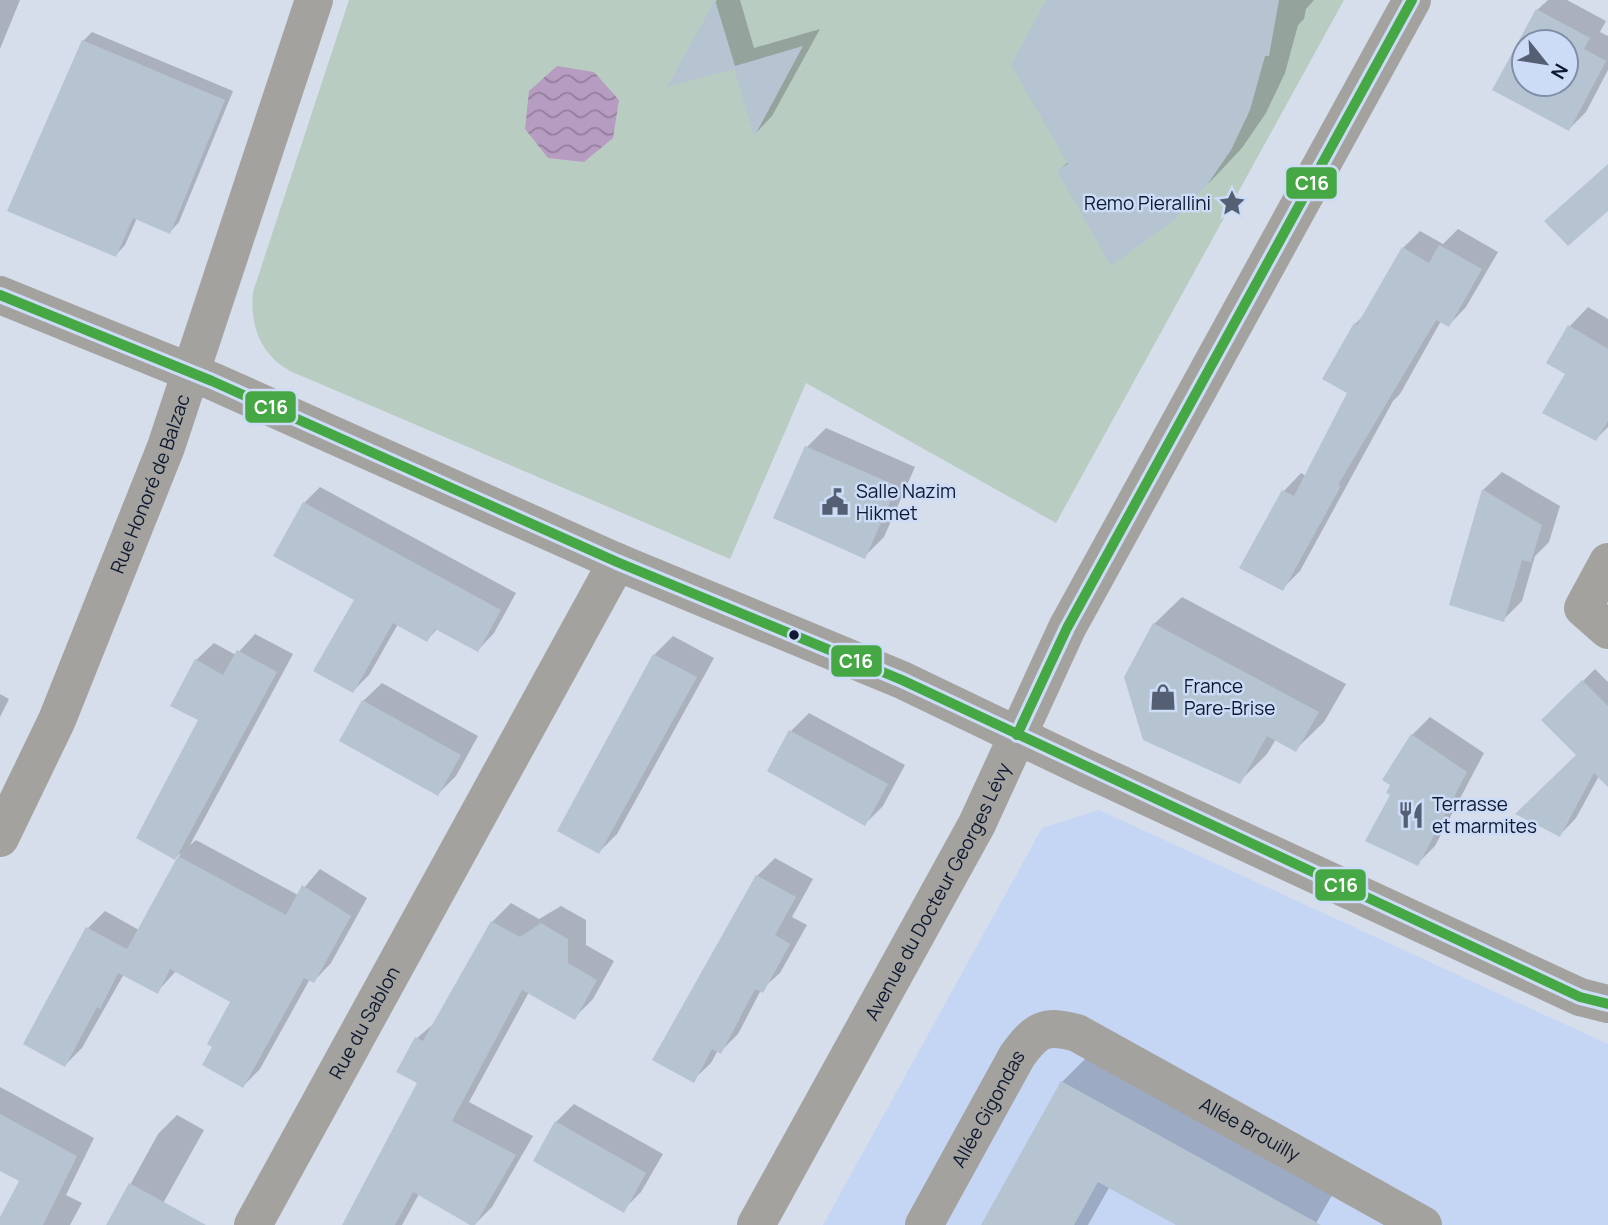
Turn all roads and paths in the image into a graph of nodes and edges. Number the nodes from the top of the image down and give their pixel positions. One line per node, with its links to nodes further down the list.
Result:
1 (314, 0): 4 (street, Rue Honoré de Balzac)
2 (1412, 0): 8 (street, Avenue du Docteur Georges Lévy)
3 (0, 295): 4 (street)
4 (190, 372): 5 (street); 9 (street, Rue Honoré de Balzac)
5 (617, 562): 8 (street); 12 (street, Rue du Sablon)
6 (1608, 562): 7 (street)
7 (1608, 630)
8 (1017, 735): 10 (street); 13 (street, Avenue du Docteur Georges Lévy)
9 (0, 838)
10 (1608, 1004)
11 (1077, 1033): 14 (street, Allée Gigondas); 15 (street, Allée Brouilly)
12 (253, 1225)
13 (756, 1225)
14 (924, 1225)
15 (1423, 1225)

